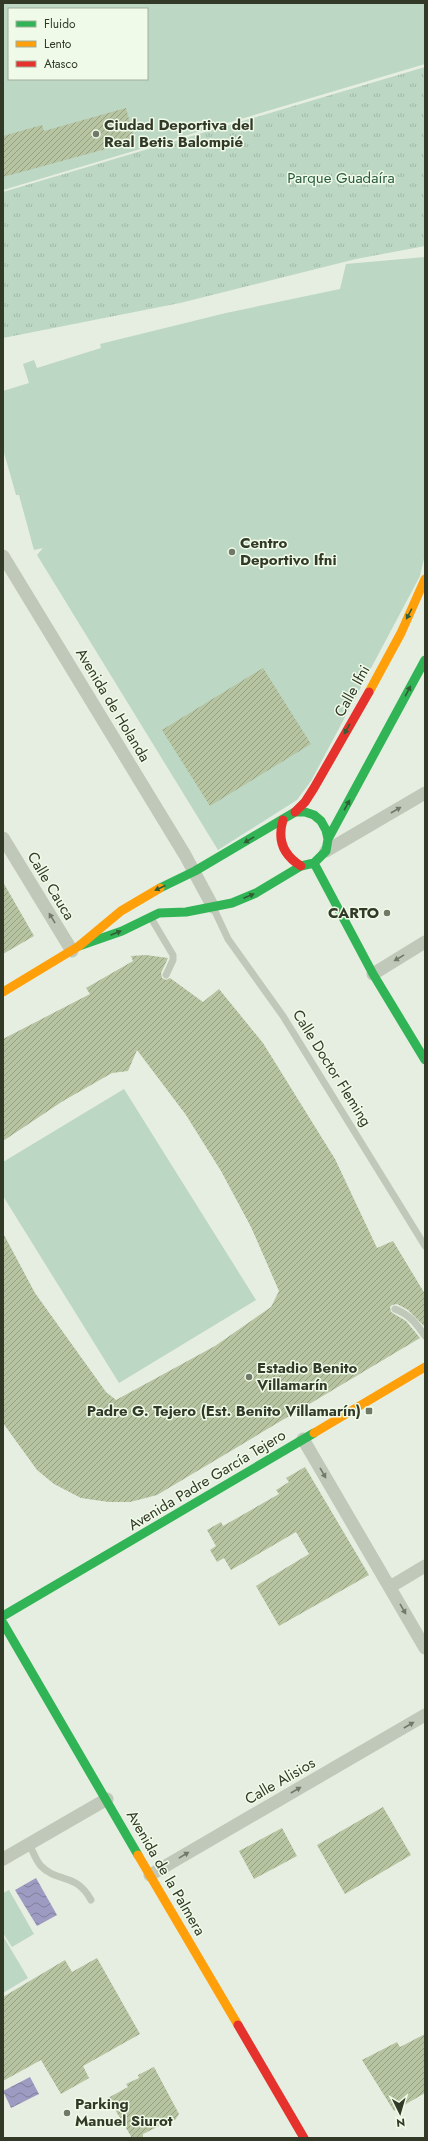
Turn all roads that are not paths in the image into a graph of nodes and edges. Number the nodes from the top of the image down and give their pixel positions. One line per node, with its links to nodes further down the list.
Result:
1 (3, 556): 11 (street, Avenida de Holanda)
2 (425, 579): 5 (main road, Calle Ifni, one-way to 5)
3 (425, 660): 8 (main road, one-way to 3)
4 (425, 793): 8 (street, one-way to 4)
5 (295, 812): 6 (main road); 8 (main road)
6 (282, 820): 10 (main road); 11 (main road, one-way to 11)
7 (3, 839): 15 (street, Calle Cauca, one-way to 7)
8 (327, 845): 9 (main road)
9 (314, 863): 10 (main road); 16 (main road)
10 (301, 866): 12 (main road, one-way to 10)
11 (195, 872): 12 (street, Avenida de Holanda); 15 (main road, one-way to 15)
12 (212, 907): 13 (main road); 20 (lane, Calle Doctor Fleming)
13 (150, 916): 15 (main road, one-way to 13); 17 (lane)
14 (425, 942): 16 (street, one-way to 16)
15 (76, 949): 18 (main road)
16 (372, 974): 19 (main road)
17 (166, 975)
18 (3, 992)
19 (425, 1060)
20 (425, 1246)
21 (395, 1309): 22 (lane)
22 (425, 1336)
23 (425, 1368): 24 (main road, Avenida Padre García Tejero)
24 (303, 1439): 26 (street, one-way to 26); 27 (main road, Avenida Padre García Tejero)
25 (425, 1566): 26 (street)
26 (390, 1587): 29 (street, one-way to 29)
27 (3, 1616)
28 (3, 1623): 31 (main road, Avenida de la Palmera)
29 (425, 1648)
30 (425, 1716): 34 (street, Calle Alisios, one-way to 30)
31 (107, 1799): 32 (street); 34 (main road, Avenida de la Palmera)
32 (29, 1844): 33 (street); 35 (lane)
33 (3, 1859)
34 (150, 1875): 36 (main road, Avenida de la Palmera)
35 (91, 1900)
36 (304, 2138)

